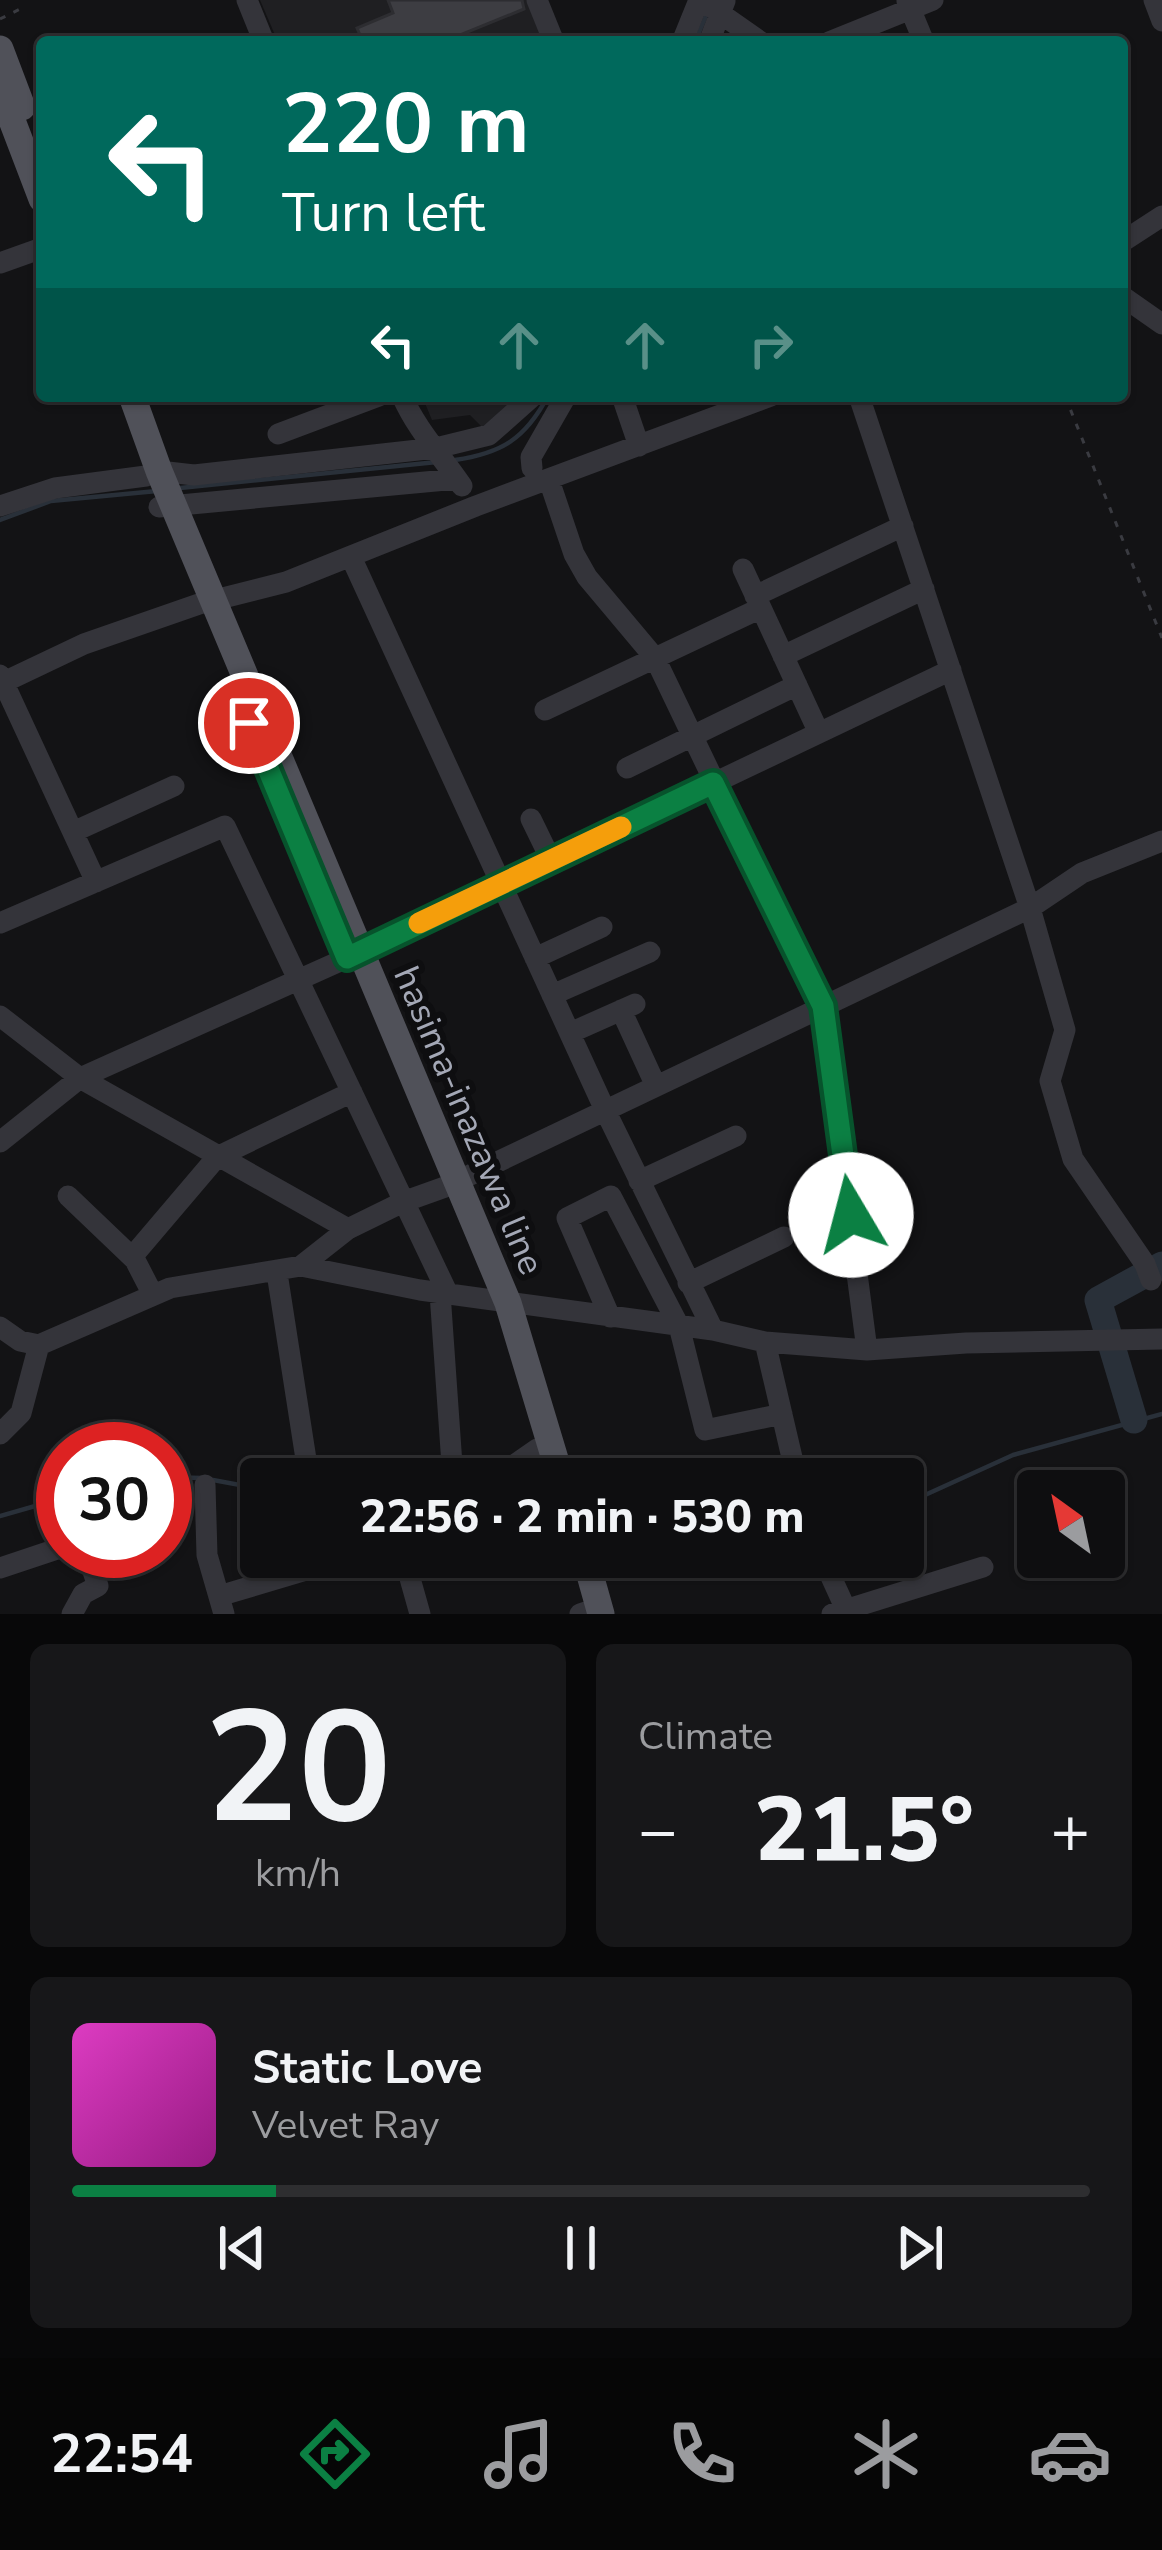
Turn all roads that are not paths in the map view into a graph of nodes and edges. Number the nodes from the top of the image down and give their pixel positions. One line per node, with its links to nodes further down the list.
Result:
1 (247, 0): 8 (street)
2 (537, 0): 9 (street)
3 (934, 0): 6 (street)
4 (1154, 0): 7 (street)
5 (711, 4): 10 (street); 11 (street); 12 (street)
6 (909, 5): 13 (street); 14 (street)
7 (1162, 22)
8 (262, 36)
9 (552, 36)
10 (687, 36)
11 (709, 36)
12 (753, 36)
13 (842, 36)
14 (922, 36)
15 (0, 49): 17 (main road)
16 (0, 89): 18 (main road)
17 (36, 143)
18 (36, 183)
19 (1162, 216): 20 (street)
20 (1128, 238)
21 (36, 250): 22 (street)
22 (0, 263)
23 (1128, 300): 24 (street)
24 (1162, 324)
25 (120, 402): 38 (main road, hasima-inazawa line)
26 (134, 402): 38 (main road, hasima-inazawa line)
27 (363, 402): 34 (street)
28 (405, 402): 36 (street)
29 (526, 402): 36 (street)
30 (563, 402): 37 (street)
31 (624, 402): 35 (street)
32 (756, 402): 35 (street)
33 (861, 402): 41 (street)
34 (278, 434)
35 (639, 446): 37 (street)
36 (446, 462): 38 (street); 38 (street); 40 (street)
37 (540, 474): 40 (street); 48 (street)
38 (159, 490): 39 (street); 45 (main road, hasima-inazawa line)
39 (0, 506)
40 (476, 506): 42 (street)
41 (903, 526): 44 (street); 46 (street)
42 (350, 557): 45 (street); 63 (street)
43 (743, 569): 46 (street)
44 (924, 589): 47 (street); 49 (street)
45 (206, 602): 50 (street); 68 (main road, hasima-inazawa line)
46 (758, 602): 47 (street); 48 (street)
47 (783, 656): 51 (street)
48 (655, 658): 52 (street); 54 (street)
49 (951, 670): 53 (street); 64 (street)
50 (1, 680): 59 (street)
51 (797, 685): 53 (street); 54 (street)
52 (545, 710)
53 (819, 733): 56 (street)
54 (693, 736): 55 (street); 56 (street)
55 (627, 769)
56 (713, 783): 61 (street); 72 (street)
57 (174, 786): 59 (street)
58 (530, 819): 61 (street)
59 (73, 832): 62 (street)
60 (1162, 841): 64 (street)
61 (550, 860): 63 (street)
62 (96, 881): 65 (street); 70 (street)
63 (500, 884): 68 (street); 69 (street)
64 (1030, 908): 72 (street); 91 (street)
65 (0, 923)
66 (602, 927): 69 (street)
67 (650, 952): 71 (street)
68 (353, 954): 70 (street); 83 (main road, hasima-inazawa line)
69 (535, 958): 71 (street)
70 (298, 978): 75 (street); 77 (street)
71 (552, 995): 74 (street)
72 (823, 1006): 76 (street); 104 (street)
73 (0, 1016): 75 (street)
74 (570, 1034): 76 (street); 78 (street)
75 (80, 1078): 80 (street); 81 (street)
76 (656, 1086): 78 (street)
77 (352, 1092): 81 (street); 85 (street)
78 (605, 1110): 82 (street); 83 (street)
79 (736, 1136): 82 (street)
80 (0, 1142)
81 (217, 1157): 86 (street); 88 (street)
82 (639, 1180): 92 (street)
83 (451, 1184): 85 (street); 95 (main road, hasima-inazawa line)
84 (68, 1196): 88 (street)
85 (403, 1202): 86 (street); 93 (street)
86 (348, 1229): 89 (street)
87 (784, 1237): 92 (street)
88 (132, 1257): 94 (street)
89 (302, 1266): 90 (street); 93 (street)
90 (277, 1273): 94 (street); 108 (street)
91 (1152, 1274): 96 (street)
92 (688, 1283): 100 (street)
93 (444, 1294): 95 (street); 109 (street)
94 (153, 1295): 103 (street)
95 (498, 1302): 97 (street); 107 (main road, hasima-inazawa line); 112 (main road, hasima-inazawa line)
96 (1162, 1302)
97 (610, 1317): 98 (street); 98 (street)
98 (679, 1326): 100 (street); 105 (street)
99 (0, 1327): 103 (street)
100 (713, 1330): 102 (street)
101 (1162, 1339): 104 (street)
102 (765, 1342): 104 (street); 105 (street)
103 (39, 1345): 106 (street)
104 (867, 1351)
105 (782, 1414): 113 (street)
106 (0, 1434)
107 (537, 1449): 110 (street); 111 (main road, hasima-inazawa line)
108 (306, 1458)
109 (452, 1458)
110 (524, 1458)
111 (540, 1458)
112 (554, 1458)
113 (792, 1458)
114 (205, 1485): 124 (street)
115 (36, 1556): 117 (street)
116 (983, 1567): 125 (street)
117 (0, 1568)
118 (95, 1578): 126 (street)
119 (294, 1578): 124 (street)
120 (410, 1578): 127 (street)
121 (577, 1578): 128 (main road)
122 (586, 1578): 128 (main road)
123 (830, 1578): 125 (street)
124 (221, 1605)
125 (842, 1612)
126 (72, 1614)
127 (420, 1614)
128 (588, 1614)

